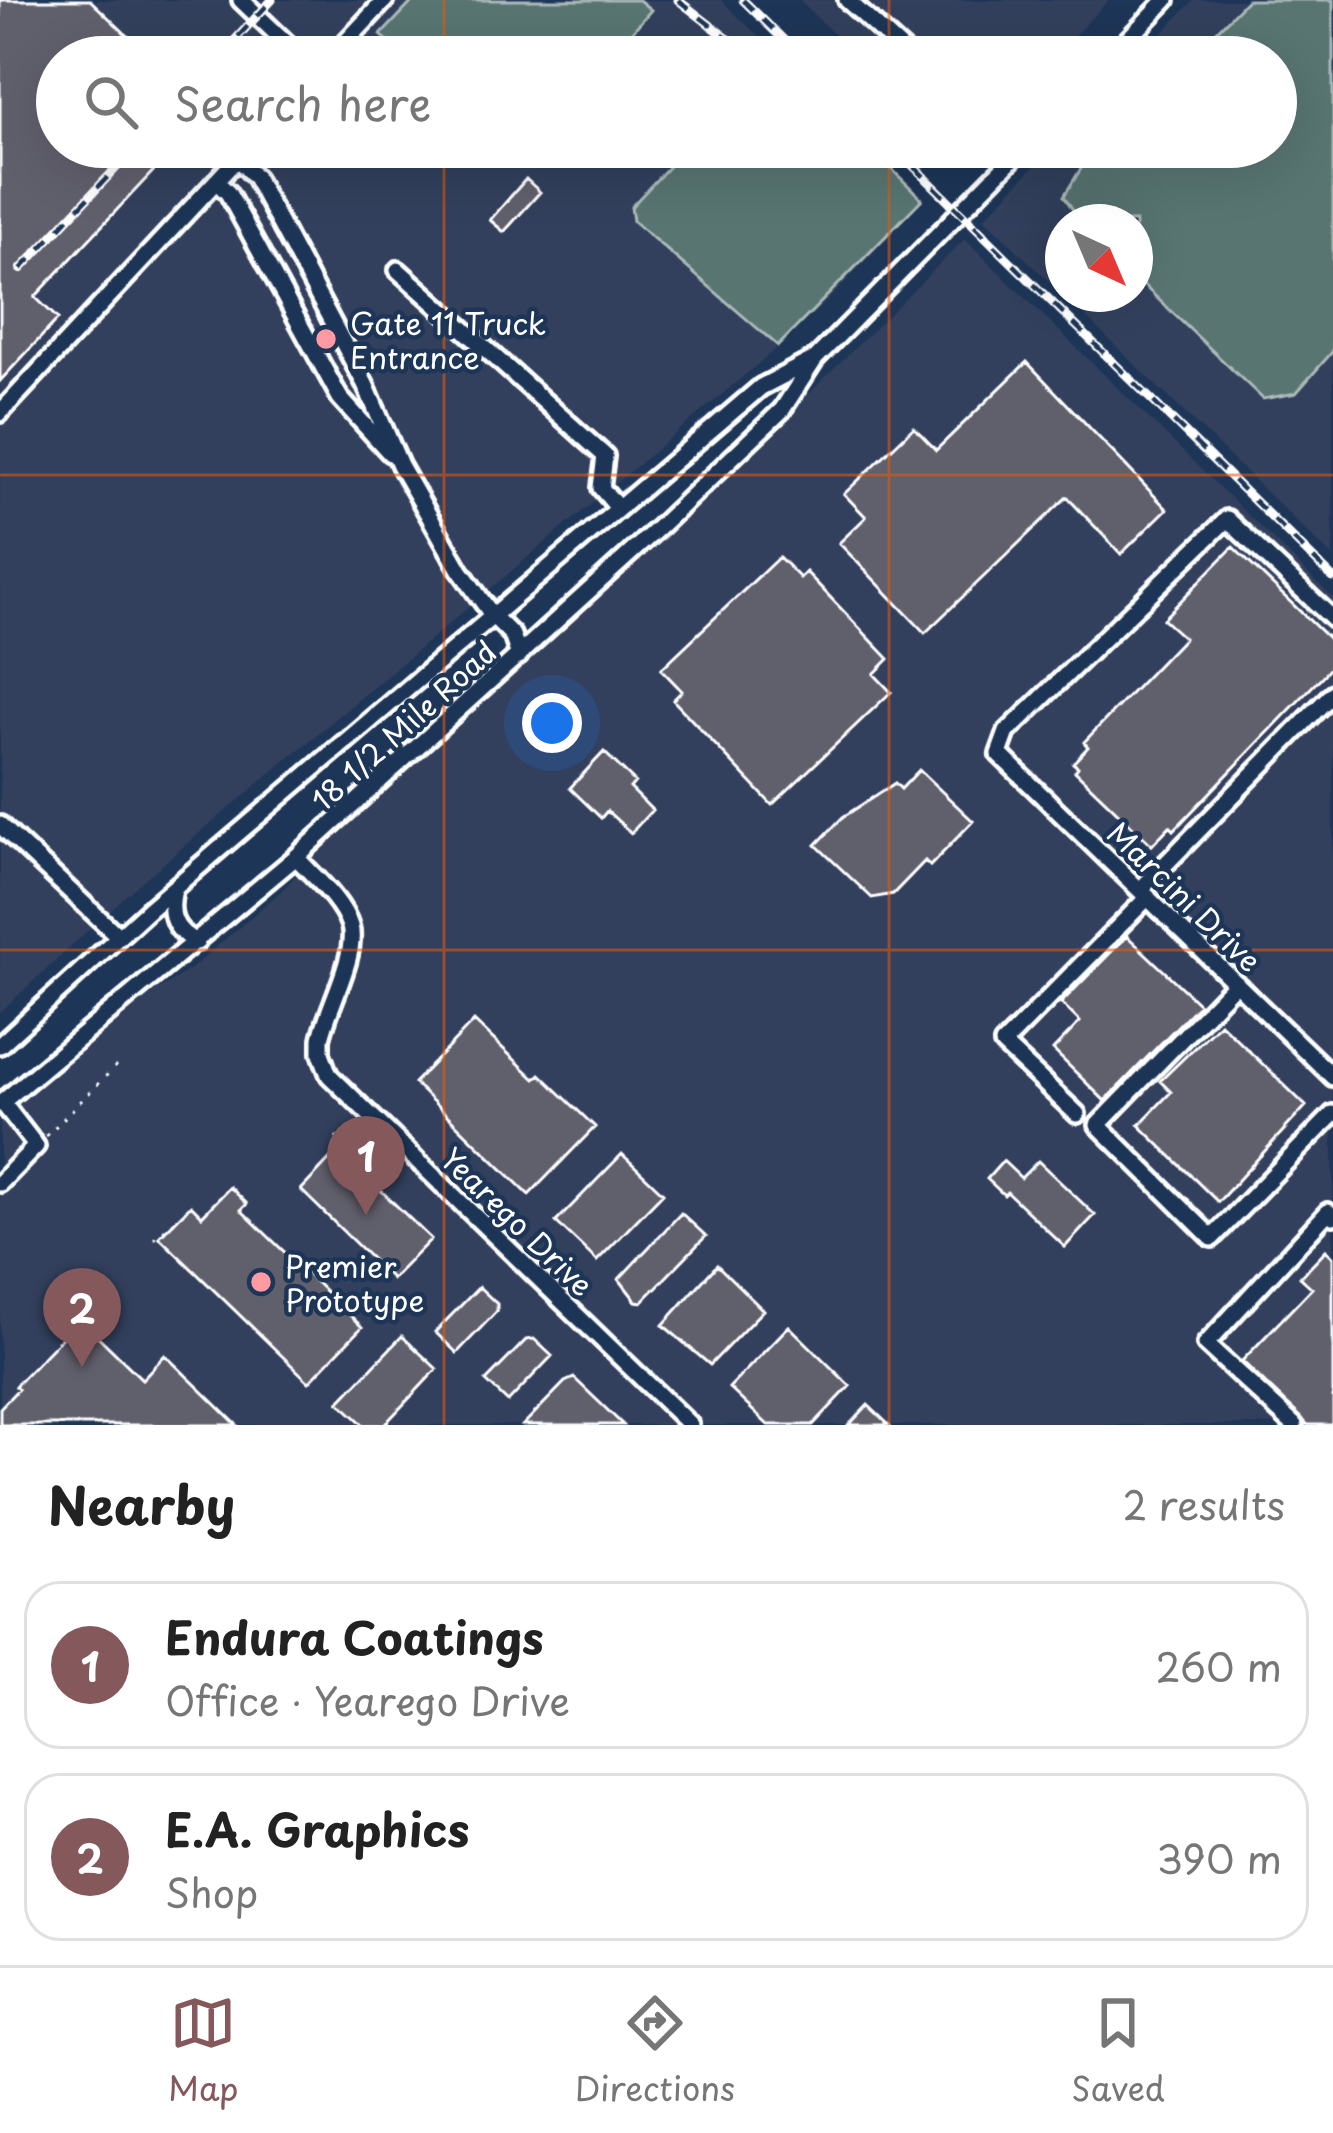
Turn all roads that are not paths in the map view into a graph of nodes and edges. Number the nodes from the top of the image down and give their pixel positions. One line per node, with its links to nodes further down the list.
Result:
1 (241, 0): 5 (street)
2 (386, 0): 6 (street)
3 (848, 0): 7 (street)
4 (1166, 0): 8 (street)
5 (280, 36)
6 (352, 36)
7 (887, 36)
8 (1131, 36)
9 (229, 168): 12 (street)
10 (250, 168): 16 (street)
11 (996, 168): 14 (street, 18 1/2 Mile Road)
12 (216, 181): 15 (street); 16 (street)
13 (398, 270): 17 (street)
14 (815, 359): 17 (street, 18 1/2 Mile Road); 20 (street, 18 1/2 Mile Road)
15 (0, 413)
16 (400, 465): 18 (street)
17 (618, 508): 18 (street, 18 1/2 Mile Road)
18 (492, 615): 20 (street); 24 (street, 18 1/2 Mile Road)
19 (1333, 619): 25 (street, Marcini Drive)
20 (519, 656): 23 (street, 18 1/2 Mile Road)
21 (1333, 693): 25 (street)
22 (0, 825): 26 (street)
23 (296, 857): 27 (street, 18 1/2 Mile Road); 36 (street, Yearego Drive)
24 (175, 886): 26 (street, 18 1/2 Mile Road); 27 (street)
25 (1145, 893): 28 (street, Marcini Drive); 32 (street)
26 (118, 936): 29 (street, 18 1/2 Mile Road)
27 (197, 942): 31 (street, 18 1/2 Mile Road)
28 (1236, 983): 30 (street, Marcini Drive); 33 (street)
29 (0, 1045)
30 (1333, 1077)
31 (1, 1103): 34 (street)
32 (1077, 1114)
33 (1333, 1114)
34 (0, 1183)
35 (1333, 1216): 37 (street)
36 (690, 1425)
37 (1294, 1425)

